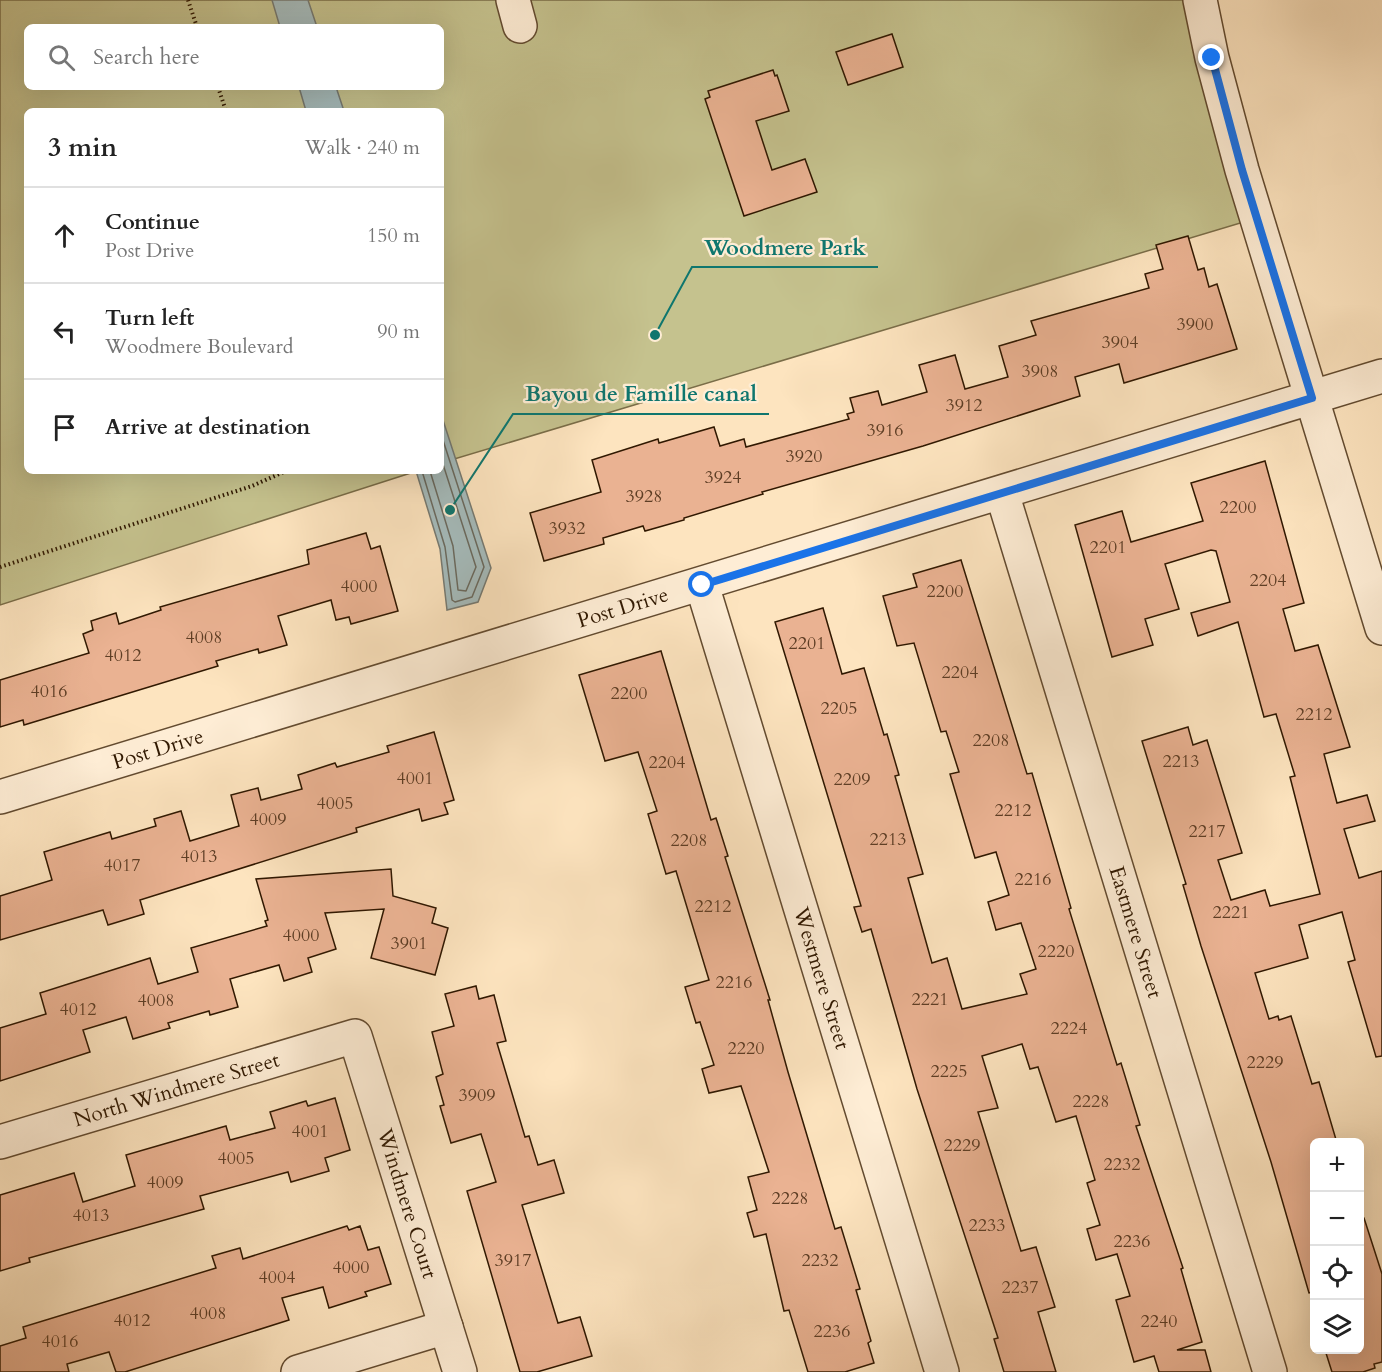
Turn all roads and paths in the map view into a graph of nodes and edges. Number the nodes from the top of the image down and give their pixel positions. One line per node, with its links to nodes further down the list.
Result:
1 (188, 0): 3 (path)
2 (1200, 0): 7 (street)
3 (196, 24)
4 (219, 90): 5 (path)
5 (225, 108)
6 (1382, 376): 7 (street, Post Drive)
7 (1312, 398): 9 (street, Post Drive); 12 (street)
8 (279, 474): 10 (path)
9 (1002, 493): 11 (street, Post Drive); 20 (street, Eastmere Street)
10 (0, 567)
11 (702, 585): 13 (street, Post Drive); 19 (street, Westmere Street)
12 (1382, 628)
13 (0, 797)
14 (355, 1036): 15 (street, North Windmere Street); 16 (street, Windmere Court)
15 (0, 1142)
16 (446, 1327): 17 (street); 18 (street, Windmere Court)
17 (298, 1372)
18 (460, 1372)
19 (942, 1372)
20 (1270, 1372)

